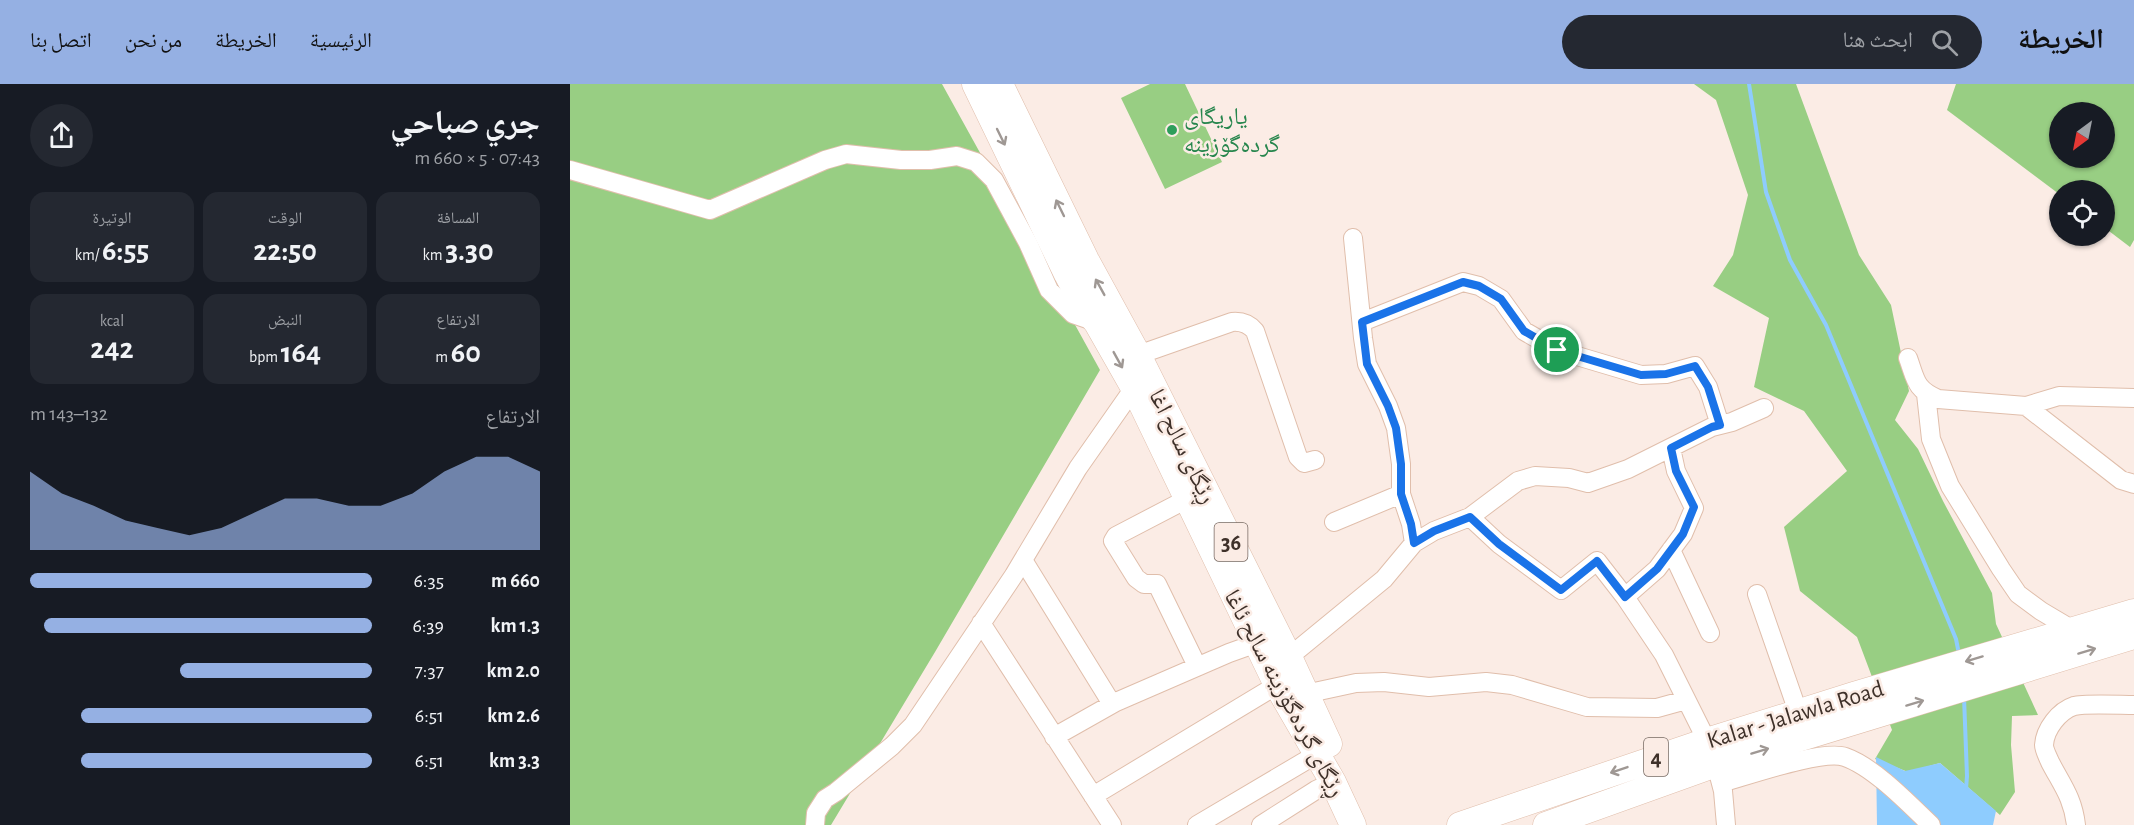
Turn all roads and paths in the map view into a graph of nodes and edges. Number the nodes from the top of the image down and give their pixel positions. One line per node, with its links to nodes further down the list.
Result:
1 (975, 84): 5 (highway, 36, one-way to 5)
2 (1000, 84): 5 (highway, 36, one-way to 2)
3 (570, 170): 6 (street)
4 (1353, 238): 7 (street)
5 (1076, 267): 6 (highway, ڕێگای گردەگۆزینە سالح ئاغا / 36)
6 (1106, 318): 8 (highway, ڕێگای سالح اغا / 36); 10 (highway, ڕێگای گردەگۆزینە سالح ئاغا / 36, one-way to 10)
7 (1362, 322): 15 (street); 19 (street)
8 (1138, 355): 17 (street); 34 (highway, ڕێگای سالح اغا / 36)
9 (1908, 358): 11 (street)
10 (1134, 388): 20 (highway, ڕێگای گردەگۆزینە سالح ئاغا / 36); 25 (street)
11 (1926, 394): 13 (street); 30 (street)
12 (2134, 398): 13 (street)
13 (2025, 406): 18 (street)
14 (1764, 408): 15 (street)
15 (1720, 425): 16 (street)
16 (1671, 448): 21 (street); 24 (street)
17 (1315, 460)
18 (2134, 484)
19 (1401, 494): 22 (street); 23 (street)
20 (1187, 500): 33 (highway, ڕێگای گردەگۆزینە سالح ئاغا / 36); 35 (street)
21 (1470, 517): 23 (street); 27 (street)
22 (1334, 522)
23 (1414, 543): 34 (street)
24 (1671, 550): 27 (street); 31 (street)
25 (1023, 560): 29 (street); 39 (street)
26 (1757, 594): 41 (street)
27 (1625, 597): 38 (street)
28 (2134, 612): 30 (highway, Kalar - Jalawla Road / 4)
29 (981, 623): 42 (street); 49 (street)
30 (2073, 630): 41 (highway, Kalar - Jalawla Road / 4, one-way to 41)
31 (1710, 633)
32 (2134, 636): 45 (highway, Kalar - Jalawla Road / 4, one-way to 32)
33 (1257, 643): 35 (street); 36 (highway, ڕێگای گردەگۆزینە سالح ئاغا / 36)
34 (1289, 657): 37 (highway, ڕێگای سالح اغا / 36)
35 (1197, 666): 39 (street)
36 (1277, 685): 43 (highway, ڕێگای گردەگۆزینە سالح ئاغا / 36); 48 (street)
37 (1305, 694): 38 (street); 54 (highway, ڕێگای سالح اغا / 36)
38 (1686, 700): 45 (street)
39 (1112, 704): 42 (street)
40 (2134, 705): 59 (street)
41 (1798, 712): 45 (highway, Kalar - Jalawla Road / 4)
42 (1054, 737): 48 (street)
43 (1317, 754): 47 (highway, ڕێگای گردەگۆزینە سالح ئاغا / 36); 51 (street)
44 (1660, 756): 45 (highway, Kalar - Jalawla Road / 4); 46 (highway); 55 (highway, Kalar - Jalawla Road / 4, one-way to 55)
45 (1715, 763): 46 (highway, Kalar - Jalawla Road / 4); 57 (street); 58 (street)
46 (1672, 780): 56 (highway, Kalar - Jalawla Road / 4)
47 (1333, 782): 52 (street); 53 (highway, ڕێگای گردەگۆزینە سالح ئاغا / 36)
48 (1093, 796): 50 (street)
49 (815, 825)
50 (1112, 825)
51 (1197, 825)
52 (1262, 825)
53 (1353, 825)
54 (1374, 825)
55 (1460, 825)
56 (1546, 825)
57 (1726, 825)
58 (1931, 825)
59 (2076, 825)

